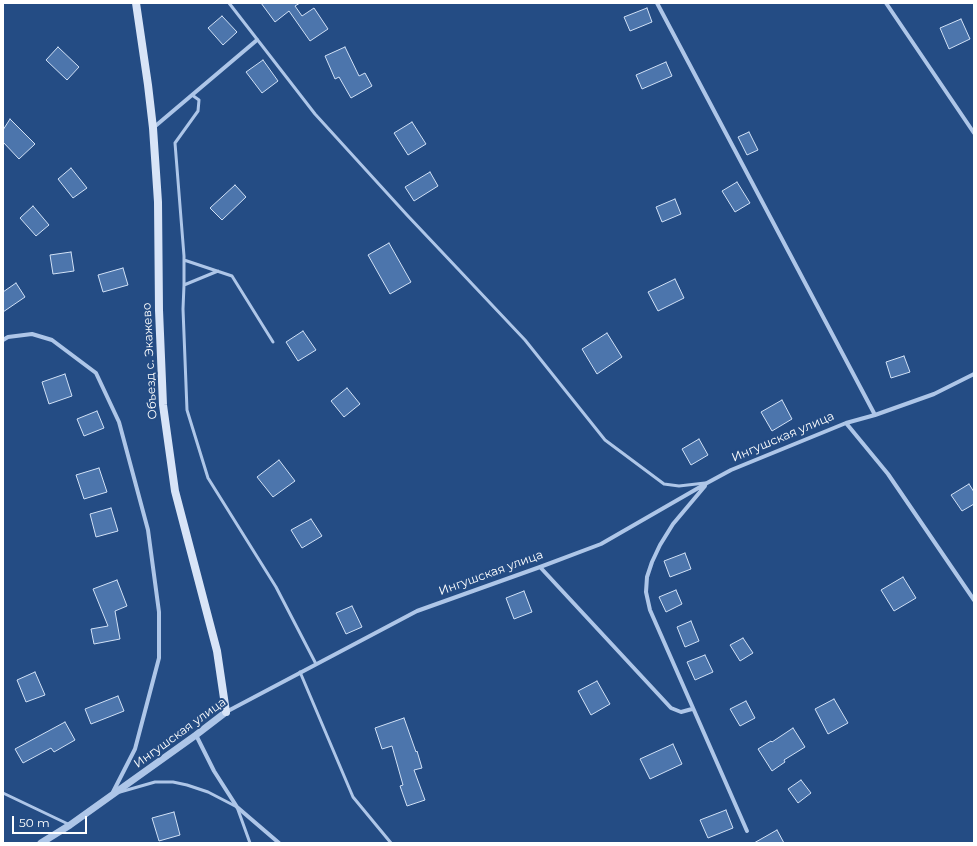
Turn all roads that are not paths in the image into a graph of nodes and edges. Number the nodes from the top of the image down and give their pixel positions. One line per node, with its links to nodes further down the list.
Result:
1 (136, 3): 7 (main road, Объезд с. Экажево)
2 (229, 3): 5 (lane)
3 (656, 3): 15 (street)
4 (886, 3): 8 (street)
5 (257, 40): 6 (street); 17 (lane)
6 (192, 95): 7 (street); 9 (lane)
7 (153, 128): 23 (main road, Объезд с. Экажево)
8 (974, 133)
9 (184, 260): 10 (lane); 11 (lane)
10 (218, 271): 11 (lane); 13 (lane)
11 (184, 286): 20 (lane)
12 (3, 340): 26 (street)
13 (273, 342)
14 (974, 374): 15 (street, Ингушская улица)
15 (875, 415): 16 (street, Ингушская улица)
16 (846, 423): 17 (street, Ингушская улица); 19 (street)
17 (707, 483): 18 (street, Ингушская улица); 22 (street)
18 (540, 567): 20 (street, Ингушская улица); 22 (street)
19 (974, 600)
20 (316, 664): 21 (street, Ингушская улица)
21 (300, 672): 23 (street, Ингушская улица); 33 (lane)
22 (692, 709): 29 (street)
23 (226, 712): 24 (street, Ингушская улица)
24 (196, 735): 26 (street, Ингушская улица); 27 (street)
25 (3, 793): 28 (lane)
26 (112, 794): 27 (lane); 28 (street, Ингушская улица)
27 (237, 807): 31 (lane); 32 (street)
28 (70, 825): 30 (street, Ингушская улица)
29 (747, 831)
30 (41, 843)
31 (250, 843)
32 (279, 843)
33 (391, 843)

